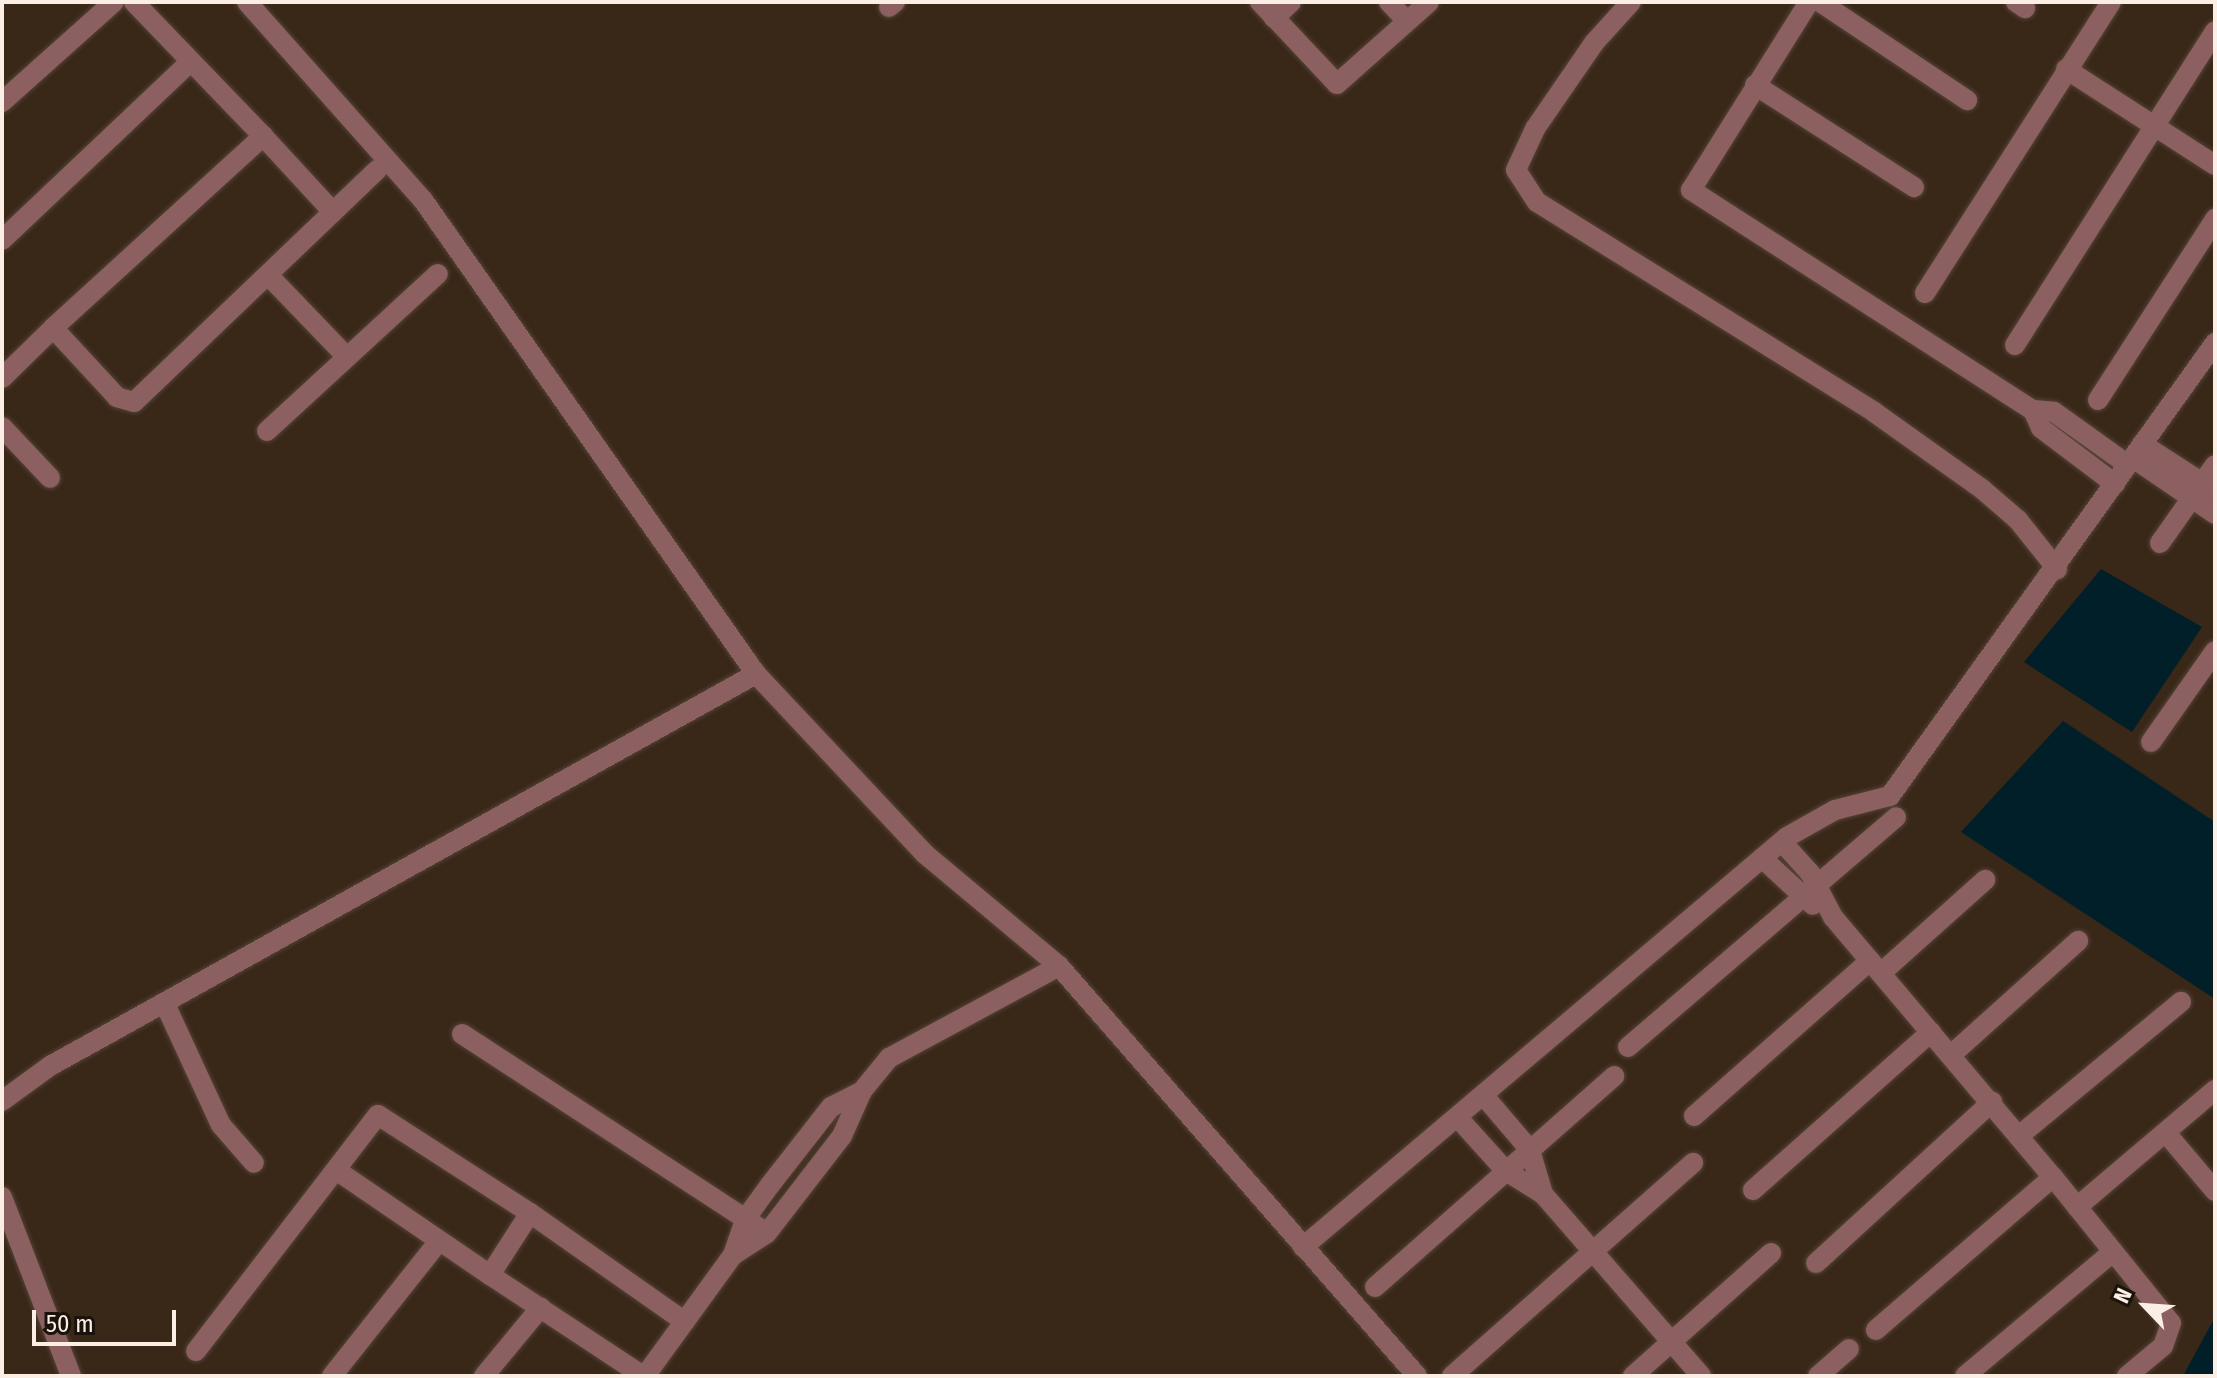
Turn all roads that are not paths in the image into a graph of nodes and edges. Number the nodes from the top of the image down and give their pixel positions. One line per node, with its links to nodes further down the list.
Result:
1 (1260, 2): 11 (street)
2 (1291, 2): 11 (street)
3 (1389, 2): 12 (street)
4 (1429, 2): 12 (street)
5 (1631, 2): 46 (street)
6 (1809, 2): 16 (street)
7 (1820, 2): 17 (street)
8 (2111, 2): 15 (street)
9 (122, 3): 14 (street); 18 (street)
10 (256, 5): 48 (street)
11 (1274, 18): 12 (street)
12 (1407, 21)
13 (2215, 31): 19 (street)
14 (191, 61): 20 (street); 26 (street)
15 (2066, 69): 19 (street); 29 (street)
16 (1755, 85): 23 (street); 36 (street)
17 (1967, 100)
18 (2, 102)
19 (2154, 126): 21 (street); 32 (street)
20 (263, 136): 24 (street); 30 (street)
21 (2215, 165)
22 (377, 170): 24 (street)
23 (1914, 187)
24 (333, 212): 28 (street)
25 (2215, 219): 35 (street)
26 (2, 240)
27 (438, 274): 33 (street)
28 (268, 275): 30 (street); 33 (street)
29 (1925, 293)
30 (53, 328): 34 (street)
31 (2215, 343): 39 (street)
32 (2015, 345)
33 (347, 357): 38 (street)
34 (2, 378)
35 (2098, 400)
36 (2033, 410): 39 (street); 42 (street)
37 (2, 427): 41 (street)
38 (267, 431)
39 (2135, 456): 42 (street); 43 (street)
40 (2215, 465): 43 (street)
41 (50, 478)
42 (2115, 484): 46 (street)
43 (2202, 490): 44 (street); 45 (street)
44 (2215, 514)
45 (2160, 543)
46 (2057, 569): 51 (street)
47 (2215, 651): 49 (street)
48 (756, 674): 56 (street); 59 (street)
49 (2151, 742)
50 (1896, 817): 54 (street)
51 (1782, 842): 52 (street); 54 (street)
52 (1762, 858): 54 (street); 67 (street)
53 (1985, 880): 57 (street)
54 (1811, 893): 57 (street); 62 (street)
55 (2078, 941): 63 (street)
56 (1059, 966): 66 (street); 89 (street)
57 (1876, 967): 60 (street); 70 (street)
58 (2181, 1002): 73 (street)
59 (165, 1004): 68 (street); 75 (street)
60 (1931, 1032): 63 (street); 80 (street)
61 (462, 1034): 86 (street)
62 (1628, 1047)
63 (1951, 1055): 69 (street)
64 (1614, 1076): 74 (street)
65 (2215, 1090): 72 (street)
66 (862, 1091): 86 (street); 87 (street)
67 (1484, 1096): 71 (street); 74 (street)
68 (2, 1101)
69 (1992, 1102): 73 (street); 94 (street)
70 (1694, 1116)
71 (1459, 1119): 77 (street); 89 (street)
72 (2166, 1133): 81 (street); 84 (street)
73 (2020, 1135): 79 (street)
74 (1530, 1150): 77 (street); 82 (street)
75 (254, 1163)
76 (1693, 1163): 90 (street)
77 (1506, 1171): 82 (street); 96 (street)
78 (339, 1172): 85 (street); 88 (street); 102 (street)
79 (2053, 1177): 84 (street); 99 (street)
80 (1753, 1190)
81 (2215, 1191)
82 (1543, 1194): 90 (street)
83 (2, 1197): 103 (street)
84 (2077, 1207): 91 (street)
85 (530, 1213): 95 (street); 98 (street)
86 (746, 1218): 87 (street); 93 (street)
87 (767, 1233): 93 (street)
88 (439, 1241): 95 (street); 104 (street)
89 (1303, 1247): 107 (street)
90 (1591, 1251): 100 (street); 108 (street)
91 (2113, 1252): 112 (street); 113 (street)
92 (1771, 1253): 100 (street)
93 (733, 1255): 98 (street)
94 (1816, 1263)
95 (490, 1275): 97 (street)
96 (1375, 1287)
97 (541, 1307): 105 (street); 106 (street)
98 (685, 1322): 106 (street)
99 (1876, 1330)
100 (1671, 1342): 109 (street); 110 (street)
101 (1849, 1349): 111 (street)
102 (196, 1351)
103 (71, 1376)
104 (332, 1376)
105 (484, 1376)
106 (644, 1376)
107 (1417, 1376)
108 (1452, 1376)
109 (1633, 1376)
110 (1701, 1376)
111 (1818, 1376)
112 (1965, 1376)
113 (2127, 1376)

